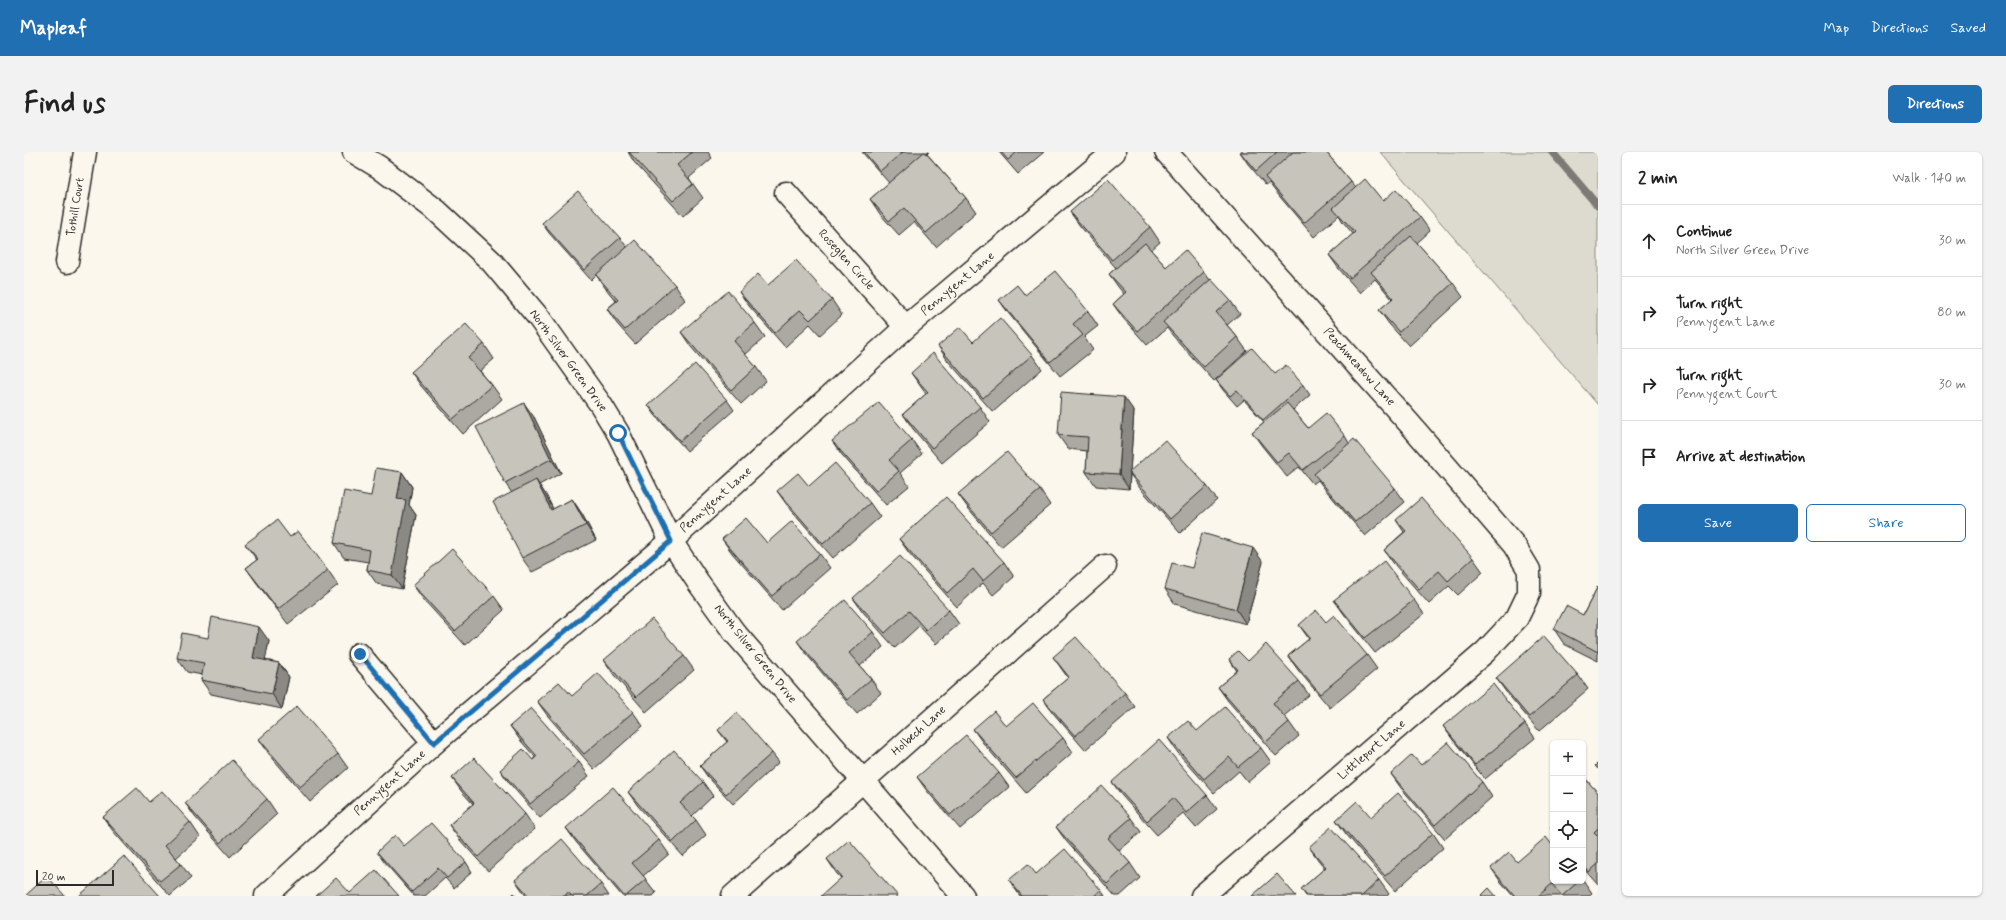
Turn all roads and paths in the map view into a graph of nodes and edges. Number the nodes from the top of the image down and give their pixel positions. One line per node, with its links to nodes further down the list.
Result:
1 (84, 152): 6 (street, Tothill Court)
2 (354, 152): 8 (street, North Silver Green Drive)
3 (1114, 152): 7 (street, Pennygent Lane)
4 (1166, 152): 10 (street, Peachmeadow Lane)
5 (786, 193): 7 (street, Roseglen Circle)
6 (67, 262)
7 (906, 327): 8 (street, Pennygent Lane)
8 (671, 541): 12 (street, Pennygent Lane); 13 (street, North Silver Green Drive)
9 (1105, 566): 13 (street, Holbech Lane)
10 (1529, 593): 17 (street, Littleport Lane)
11 (360, 654): 12 (street)
12 (434, 743): 14 (street, Pennygent Lane)
13 (862, 781): 15 (street, Holbech Lane); 16 (street, North Silver Green Drive)
14 (266, 896)
15 (733, 896)
16 (963, 896)
17 (1202, 896)

